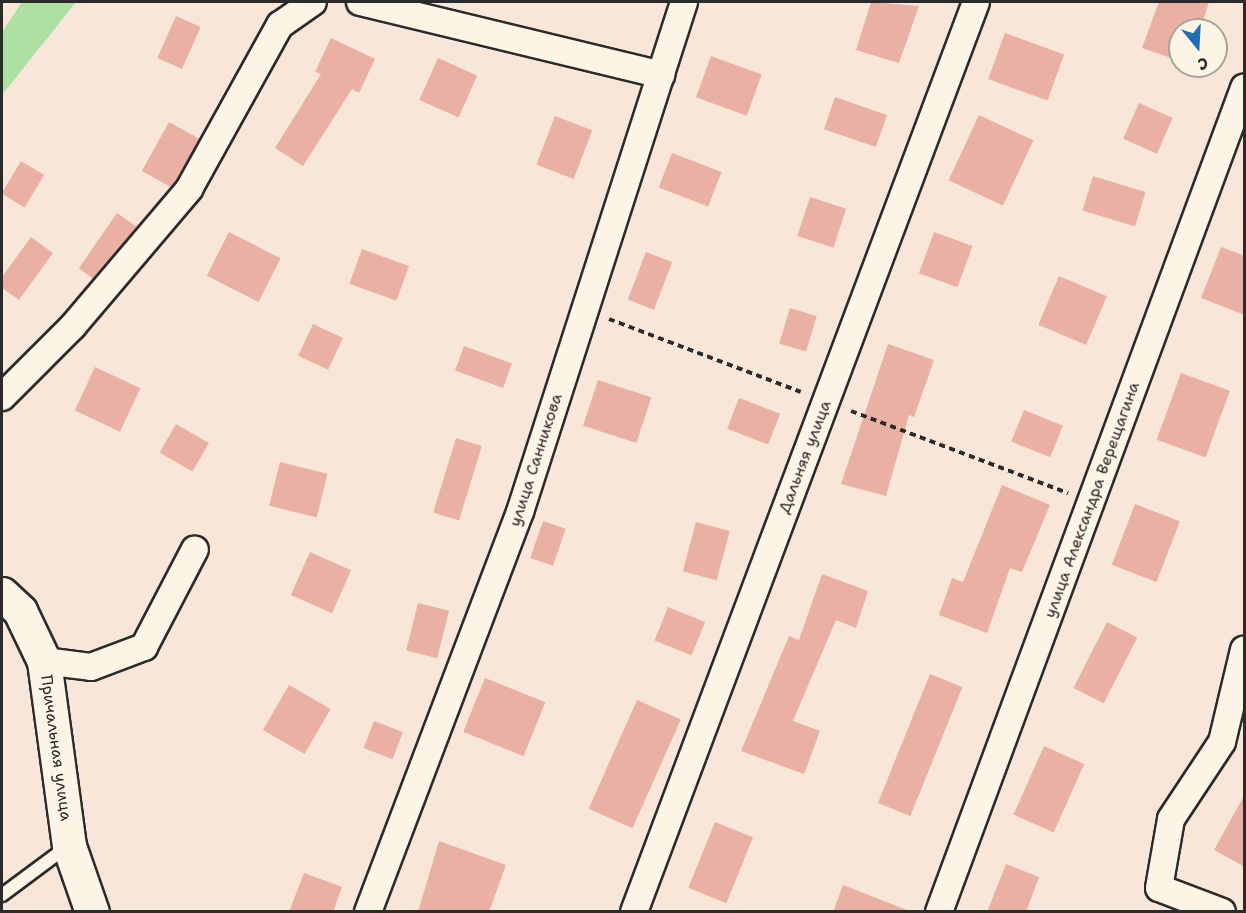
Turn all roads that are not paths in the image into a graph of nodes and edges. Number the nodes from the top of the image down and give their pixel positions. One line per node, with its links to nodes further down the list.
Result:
1 (313, 2): 7 (street)
2 (360, 2): 5 (street)
3 (684, 2): 5 (street, улица Санникова)
4 (975, 2): 16 (street, Дальняя улица)
5 (661, 75): 15 (street, улица Санникова)
6 (1245, 88): 17 (street, улица Александра Верещагина)
7 (2, 398)
8 (195, 549): 11 (street)
9 (2, 594): 11 (street, Причальная улица)
10 (1245, 650): 18 (street)
11 (44, 661): 12 (street, Причальная улица)
12 (69, 846): 13 (lane); 14 (street, Причальная улица)
13 (2, 895)
14 (92, 912)
15 (368, 912)
16 (634, 912)
17 (939, 912)
18 (1222, 912)

